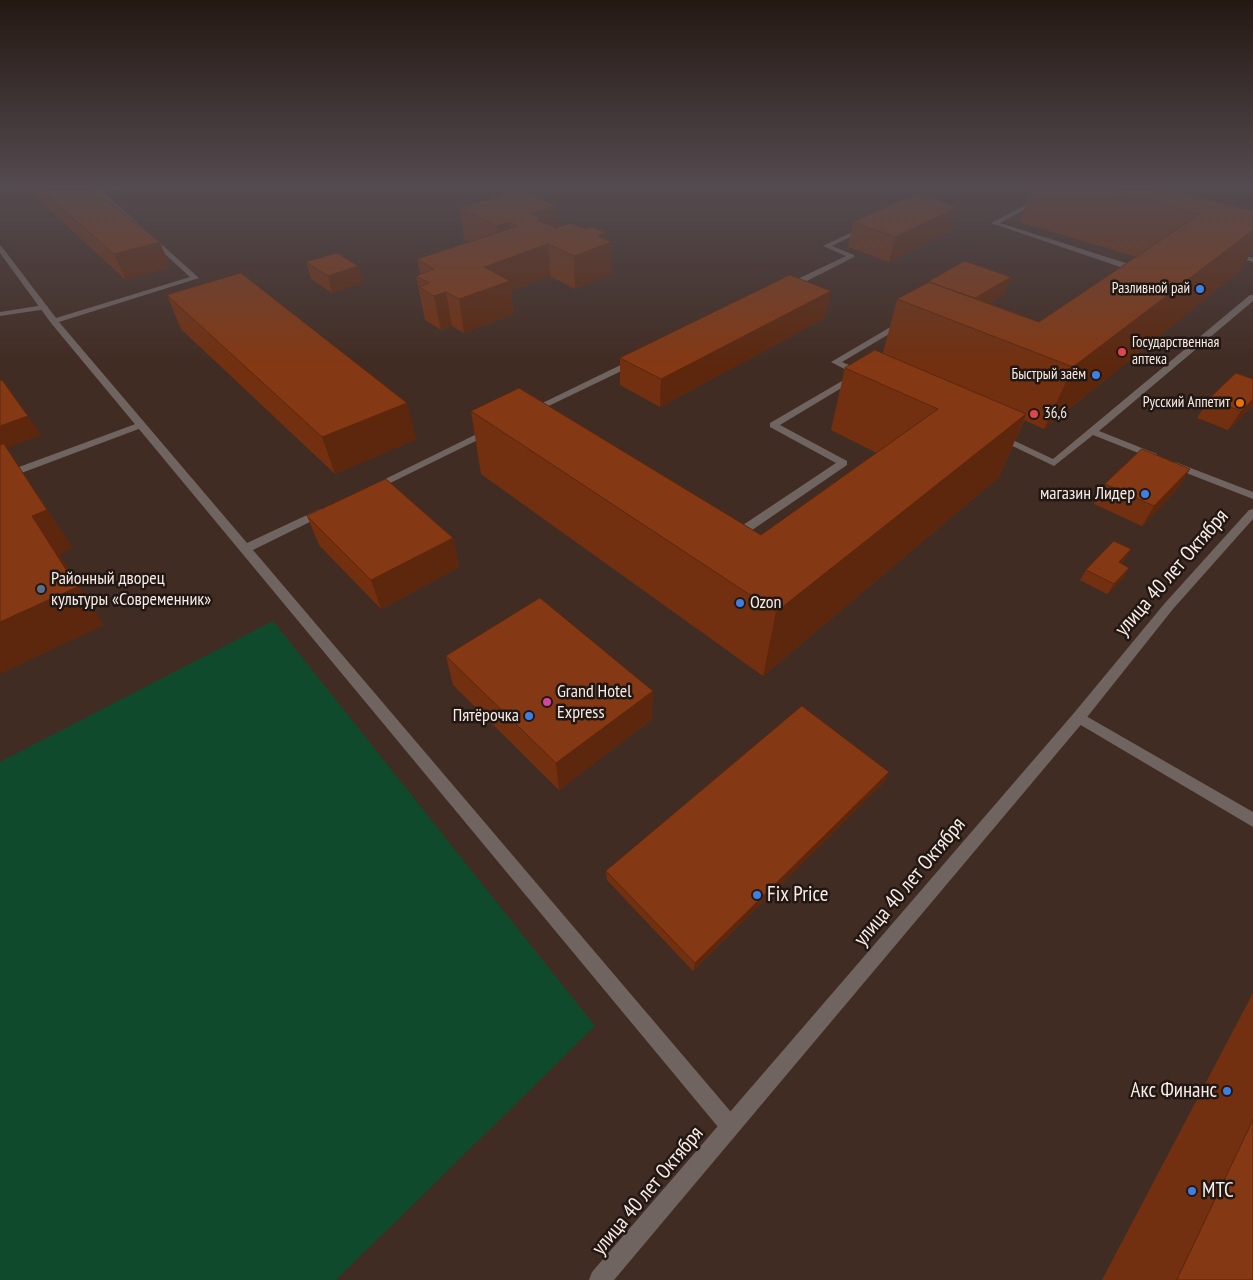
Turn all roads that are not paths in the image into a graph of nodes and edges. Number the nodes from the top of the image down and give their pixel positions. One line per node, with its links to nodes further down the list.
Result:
1 (157, 244): 12 (street)
2 (831, 244): 8 (street)
3 (1059, 244): 7 (street)
4 (0, 248): 10 (street)
5 (1225, 252): 6 (street)
6 (1253, 260)
7 (1131, 275)
8 (777, 292)
9 (1253, 297): 18 (street)
10 (44, 307): 11 (street); 12 (street)
11 (0, 314)
12 (54, 321): 16 (street)
13 (914, 326): 25 (street)
14 (646, 355): 15 (street)
15 (528, 417)
16 (141, 425): 20 (street); 26 (street)
17 (497, 427): 21 (street)
18 (1091, 431): 19 (street); 22 (street)
19 (992, 434)
20 (0, 478)
21 (362, 492)
22 (1253, 496)
23 (335, 505): 26 (street)
24 (1253, 512): 27 (street, улица 40 лет Октября)
25 (727, 542)
26 (245, 549): 29 (street)
27 (1079, 717): 28 (street); 29 (street, улица 40 лет Октября)
28 (1253, 820)
29 (730, 1126): 30 (street, улица 40 лет Октября)
30 (600, 1280)

